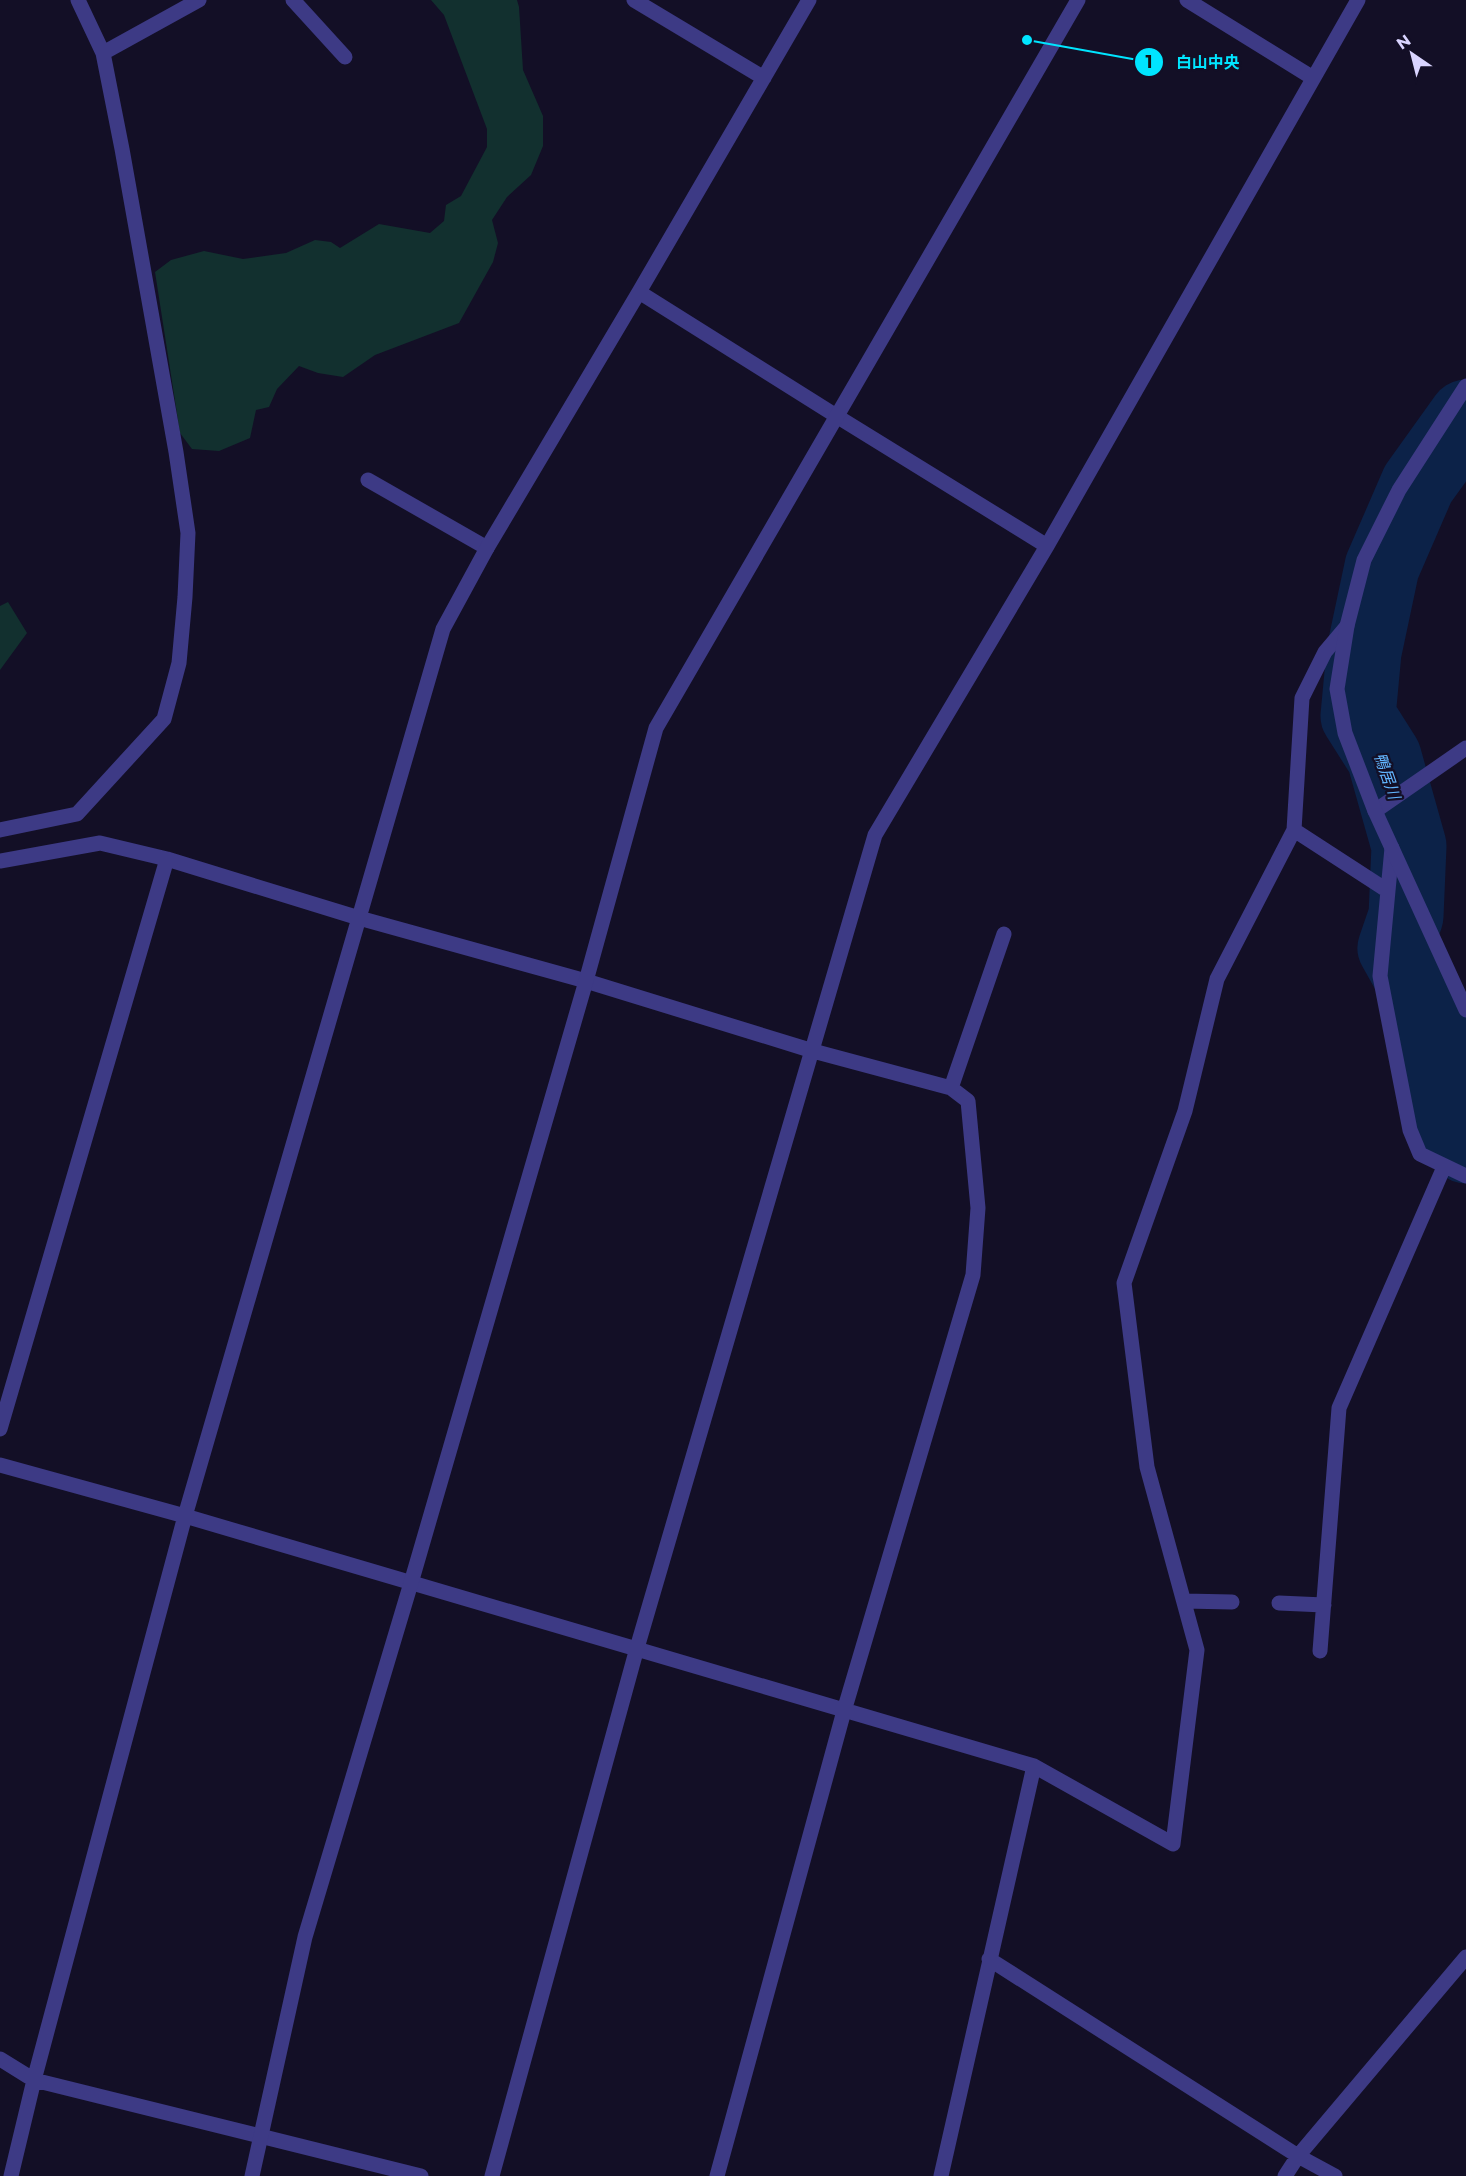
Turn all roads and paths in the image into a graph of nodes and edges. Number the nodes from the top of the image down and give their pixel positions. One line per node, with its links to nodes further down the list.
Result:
1 (78, 0): 9 (street)
2 (199, 0): 9 (street)
3 (293, 0): 10 (street)
4 (633, 0): 11 (street)
5 (809, 0): 11 (street)
6 (1078, 0): 15 (street)
7 (1187, 0): 12 (street)
8 (1358, 0): 12 (street)
9 (103, 53): 22 (street)
10 (345, 57)
11 (764, 78): 13 (street)
12 (1313, 78): 17 (street)
13 (639, 292): 15 (street); 18 (street)
14 (1466, 386): 19 (street)
15 (838, 417): 17 (street); 30 (street)
16 (368, 480): 18 (street)
17 (1047, 546): 32 (street)
18 (487, 548): 28 (street)
19 (1347, 626): 21 (street); 23 (street)
20 (1466, 748): 21 (street)
21 (1375, 811): 24 (street)
22 (0, 830)
23 (1294, 830): 27 (street); 40 (street)
24 (1392, 848): 27 (street); 31 (street)
25 (167, 859): 26 (street); 28 (street); 36 (street)
26 (0, 861)
27 (1388, 891): 34 (street)
28 (359, 918): 30 (street); 38 (street)
29 (1004, 934): 33 (street)
30 (586, 981): 32 (street); 39 (street)
31 (1466, 1010)
32 (813, 1051): 33 (street); 44 (street)
33 (951, 1088): 46 (street)
34 (1444, 1167): 35 (street); 43 (street)
35 (1466, 1176)
36 (0, 1429)
37 (0, 1465): 38 (street)
38 (185, 1516): 39 (street); 51 (street)
39 (411, 1583): 44 (street); 52 (street)
40 (1184, 1601): 41 (street); 47 (street)
41 (1232, 1602)
42 (1279, 1603): 43 (street)
43 (1324, 1605): 45 (street)
44 (637, 1648): 46 (street); 57 (street)
45 (1320, 1651)
46 (844, 1711): 47 (street); 58 (street)
47 (1034, 1766): 49 (street)
48 (1466, 1958): 53 (street)
49 (989, 1959): 53 (street); 59 (street)
50 (0, 2059): 51 (street)
51 (34, 2080): 52 (street); 54 (street)
52 (260, 2136): 55 (street); 56 (street)
53 (1299, 2156): 60 (street); 61 (street)
54 (11, 2176)
55 (252, 2176)
56 (421, 2176)
57 (492, 2176)
58 (717, 2176)
59 (941, 2176)
60 (1285, 2176)
61 (1335, 2176)

